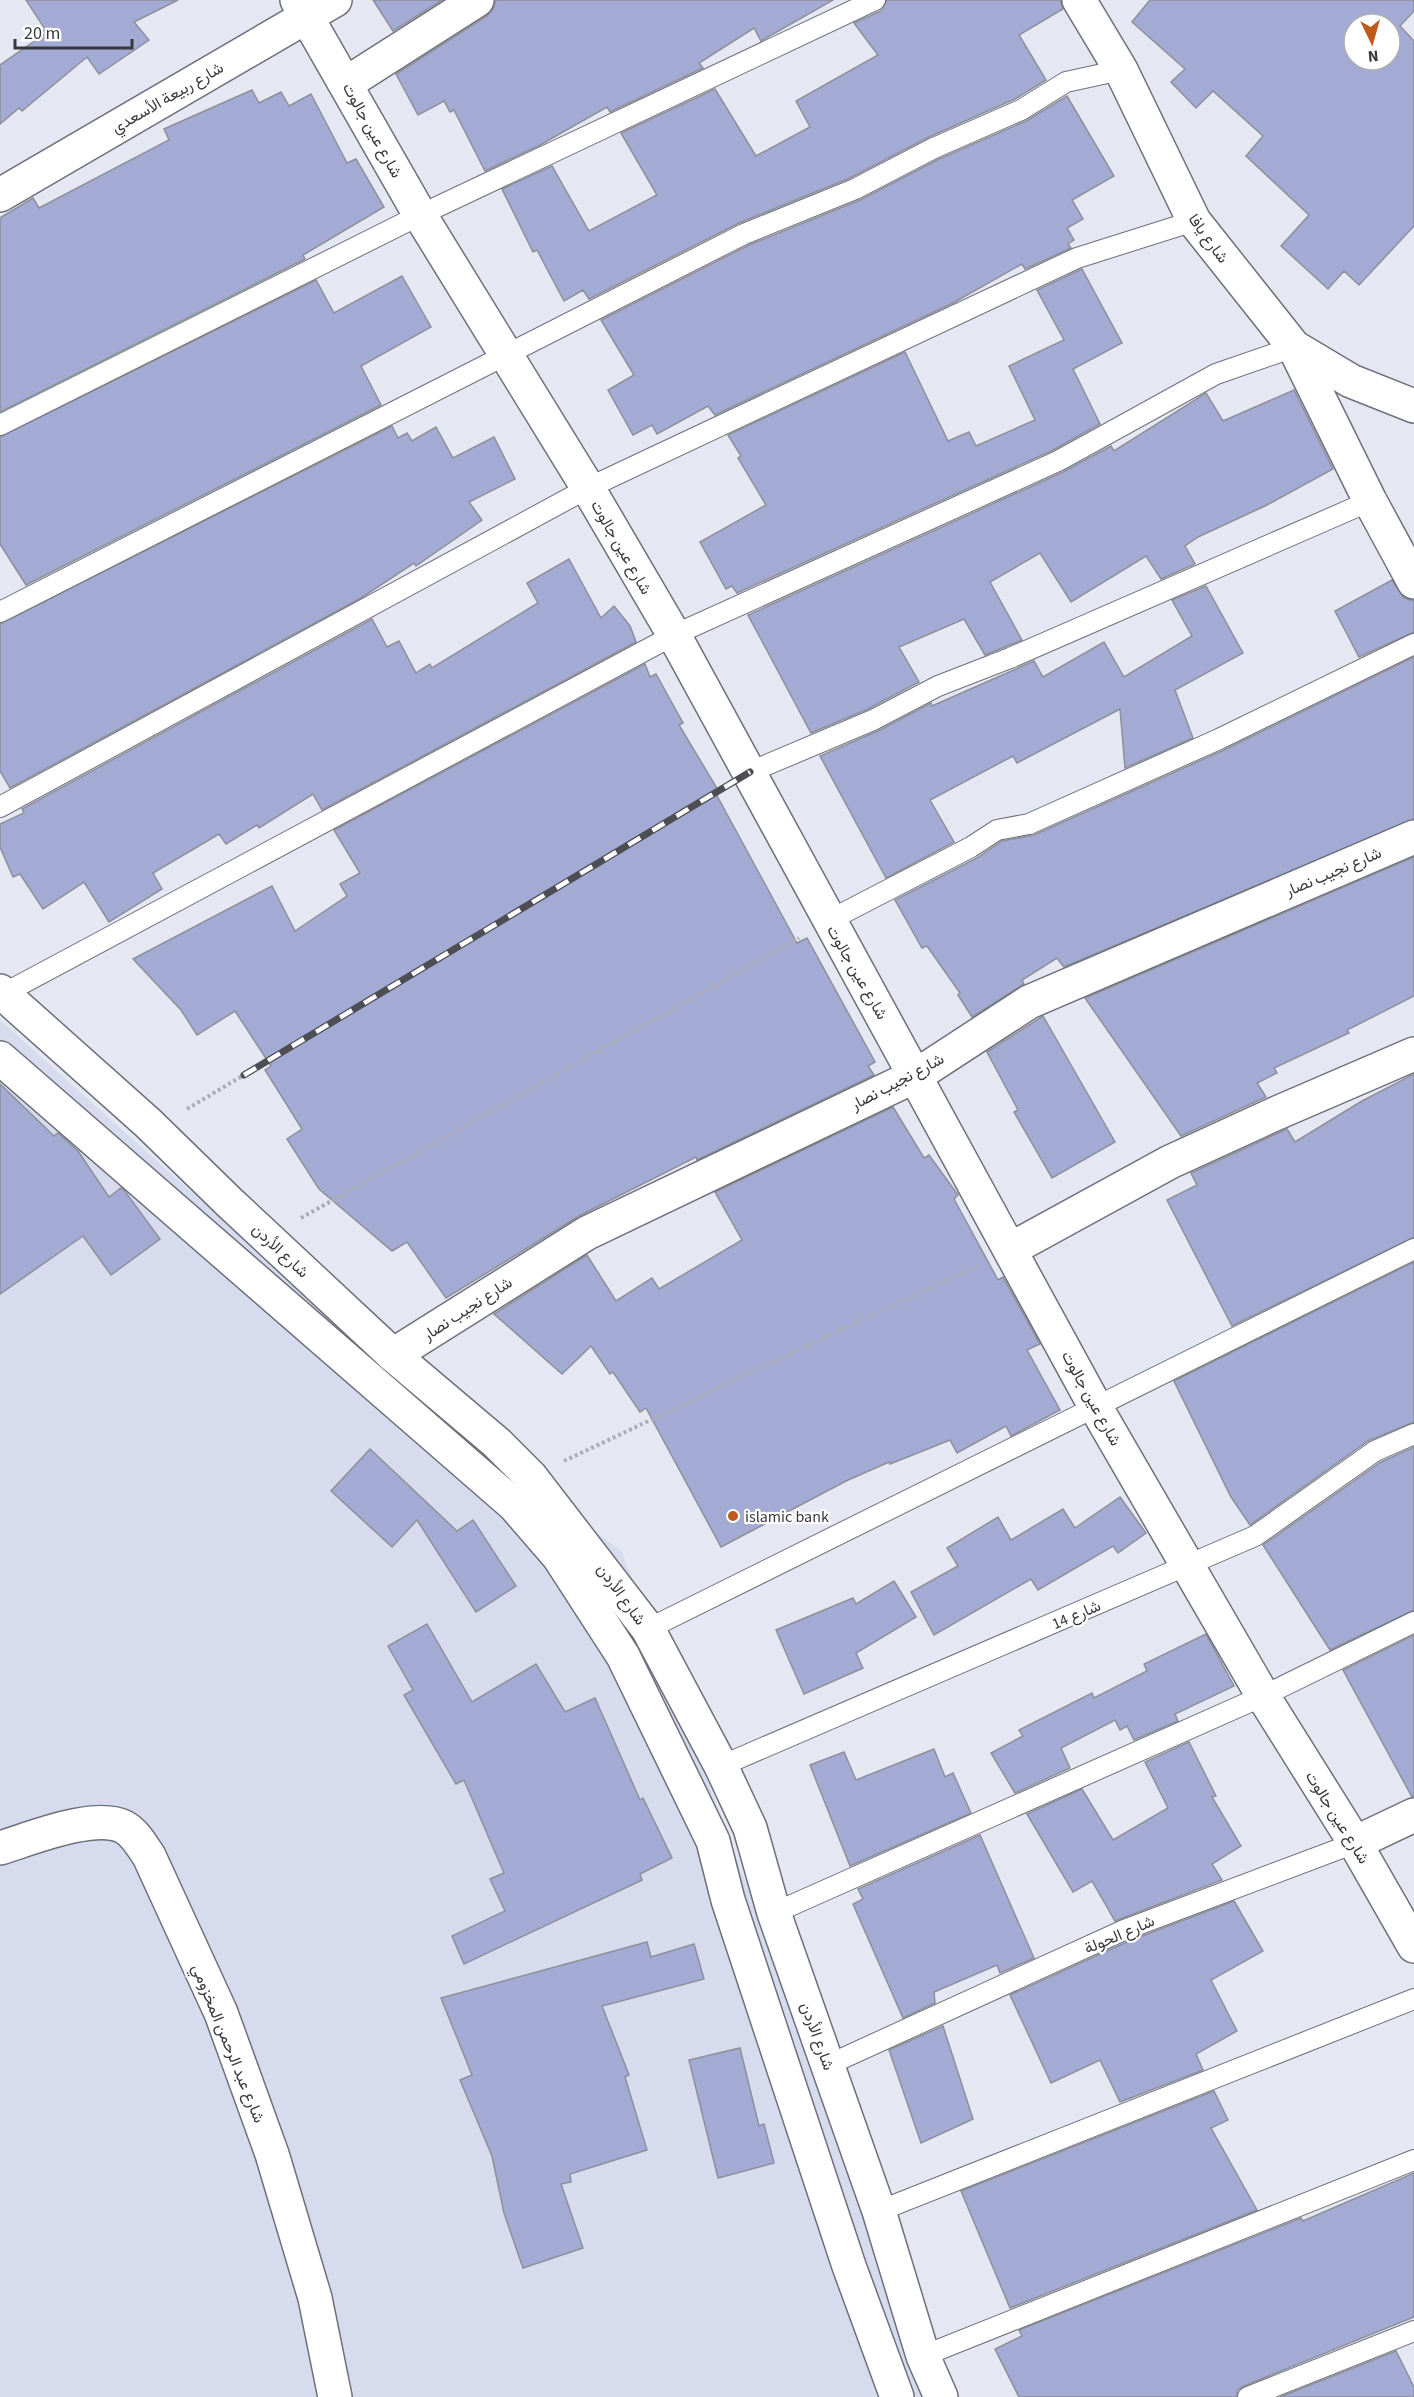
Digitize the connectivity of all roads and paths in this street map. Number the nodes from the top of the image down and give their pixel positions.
1 (335, 0) edge
2 (477, 0) edge
3 (875, 0) edge
4 (1079, 0) edge
5 (302, 8) edge
6 (1121, 70) junction
7 (347, 83) junction
8 (0, 195) edge
9 (420, 215) junction
10 (1194, 222) junction
11 (1294, 347) junction
12 (506, 357) junction
13 (1414, 406) edge
14 (0, 425) edge
15 (588, 488) junction
16 (1370, 501) junction
17 (1414, 582) edge
18 (0, 612) edge
19 (674, 635) junction
20 (1414, 644) edge
21 (750, 772) junction
22 (0, 807) edge
23 (1414, 837) edge
24 (828, 921) junction
25 (2, 993) edge
26 (1414, 1054) edge
27 (0, 1058) edge
28 (916, 1075) junction
29 (151, 1126) junction
30 (113, 1155) junction
31 (229, 1202) junction
32 (194, 1226) junction
33 (268, 1237) junction
34 (1011, 1249) junction
35 (1414, 1249) edge
36 (393, 1355) junction
37 (1095, 1406) junction
38 (1414, 1434) edge
39 (531, 1477) junction
40 (1188, 1566) junction
41 (1414, 1622) edge
42 (648, 1629) junction
43 (1263, 1695) junction
44 (722, 1766) junction
45 (1414, 1815) edge
46 (1356, 1843) junction
47 (0, 1848) edge
48 (774, 1913) junction
49 (1414, 1946) edge
50 (1414, 1999) edge
51 (828, 2065) junction
52 (1414, 2160) edge
53 (879, 2211) junction
54 (1414, 2331) edge
55 (923, 2356) junction
56 (335, 2397) edge
57 (897, 2397) edge
58 (941, 2397) edge
59 (1248, 2397) edge

1 - 5 main road, شارع ربيعة الأسعدي
2 - 7 main road
3 - 9 lane
4 - 6 main road, شارع يافا
5 - 7 main road, شارع عين جالوت
5 - 8 main road, شارع ربيعة الأسعدي
6 - 10 main road, شارع يافا
6 - 12 lane
7 - 9 main road, شارع عين جالوت
9 - 12 main road, شارع عين جالوت
9 - 14 lane
10 - 11 main road, شارع يافا
10 - 15 lane
11 - 13 main road, شارع يافا
11 - 16 main road
11 - 19 lane
12 - 15 main road, شارع عين جالوت
12 - 18 lane
15 - 19 main road, شارع عين جالوت
15 - 22 lane
16 - 17 main road
16 - 21 lane
19 - 21 main road, شارع عين جالوت
19 - 25 lane
20 - 24 lane
21 - 24 main road, شارع عين جالوت
21 - 29 path
23 - 28 main road, شارع نجيب نصار
24 - 28 main road, شارع عين جالوت
24 - 33 path
25 - 29 main road, شارع الأردن
26 - 34 main road
27 - 30 main road, شارع الأردن
28 - 34 main road, شارع عين جالوت
28 - 36 main road, شارع نجيب نصار
29 - 30 main road
29 - 31 main road, شارع الأردن
30 - 32 main road, شارع الأردن
31 - 32 main road
31 - 33 main road, شارع الأردن
32 - 57 main road, شارع الأردن
33 - 36 main road, شارع الأردن
34 - 37 main road, شارع عين جالوت
34 - 39 path
35 - 37 lane
36 - 39 main road, شارع الأردن
37 - 40 main road, شارع عين جالوت
37 - 42 lane
38 - 40 lane, شارع 14
39 - 42 main road, شارع الأردن
40 - 43 main road, شارع عين جالوت
40 - 44 lane, شارع 14
41 - 43 lane
42 - 44 main road, شارع الأردن
43 - 46 main road, شارع عين جالوت
43 - 48 lane
44 - 48 main road, شارع الأردن
45 - 46 main road, شارع الحولة
46 - 49 main road, شارع عين جالوت
46 - 51 lane, شارع الحولة
47 - 56 main road, شارع عبد الرحمن المخزومي
48 - 51 main road, شارع الأردن
50 - 53 lane
51 - 53 main road, شارع الأردن
52 - 55 lane
53 - 55 main road, شارع الأردن
54 - 59 lane
55 - 58 main road, شارع الأردن

